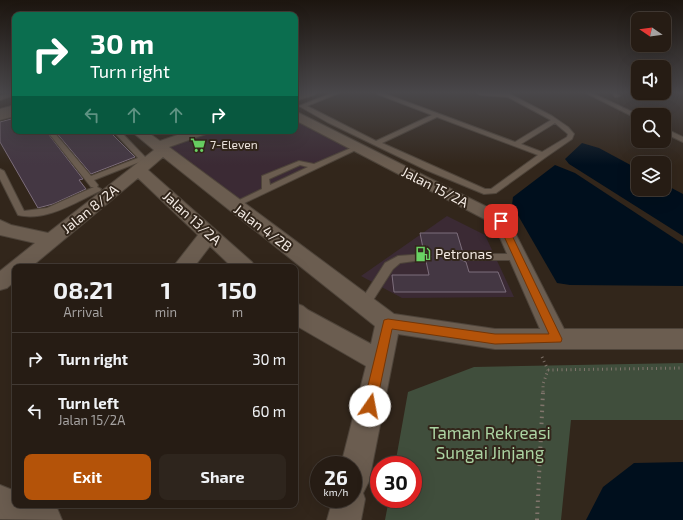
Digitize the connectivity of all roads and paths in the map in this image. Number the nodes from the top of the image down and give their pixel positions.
1 (302, 117) edge
2 (316, 117) edge
3 (432, 117) edge
4 (443, 117) edge
5 (548, 117) edge
6 (554, 121) junction
7 (324, 124) junction
8 (52, 134) edge
9 (119, 134) edge
10 (142, 134) edge
11 (195, 134) edge
12 (671, 134) edge
13 (683, 140) edge
14 (376, 143) junction
15 (516, 144) junction
16 (358, 147) junction
17 (160, 149) junction
18 (543, 155) junction
19 (139, 170) junction
20 (0, 171) edge
21 (422, 172) junction
22 (90, 179) junction
23 (103, 192) junction
24 (233, 205) junction
25 (0, 226) edge
26 (209, 234) junction
27 (52, 240) junction
28 (425, 257) dead end
29 (464, 257) dead end
30 (518, 257) junction
31 (22, 264) edge
32 (185, 264) edge
33 (243, 264) edge
34 (12, 272) edge
35 (0, 282) edge
36 (364, 305) junction
37 (298, 318) edge
38 (388, 324) junction
39 (557, 339) junction
40 (683, 339) edge
41 (380, 361) junction
42 (683, 368) edge
43 (359, 456) edge
44 (0, 502) edge
45 (12, 507) edge
46 (15, 508) edge
47 (347, 508) edge
48 (44, 520) edge
49 (344, 520) edge
50 (537, 520) edge

1 - 7 street, Jalan 15/2A
2 - 7 lane
3 - 14 lane
4 - 15 lane
5 - 6 lane
6 - 15 lane
6 - 18 lane
7 - 14 lane
7 - 16 street, Jalan 15/2A
8 - 22 lane
9 - 22 lane
10 - 17 street, Jalan 4/2B
11 - 17 street, Jalan 8/2A
12 - 13 lane
14 - 21 lane
15 - 18 lane
16 - 21 street, Jalan 15/2A
16 - 24 lane
17 - 19 street, Jalan 8/2A
17 - 24 street, Jalan 4/2B
18 - 21 lane
19 - 23 street, Jalan 8/2A
19 - 26 street, Jalan 13/2A
20 - 23 lane
21 - 30 street, Jalan 15/2A
22 - 23 lane
23 - 27 street, Jalan 8/2A
24 - 36 street, Jalan 4/2B
25 - 27 street
26 - 32 street
26 - 33 street, Jalan 13/2A
27 - 31 street, Jalan 8/2A
28 - 36 lane
29 - 30 lane
30 - 39 street, Jalan 15/2A
34 - 35 street
36 - 38 street, Jalan 4/2B
37 - 41 street
38 - 39 street
38 - 41 street
39 - 40 street
41 - 43 street
42 - 50 path
44 - 45 street
46 - 48 street
47 - 49 street

